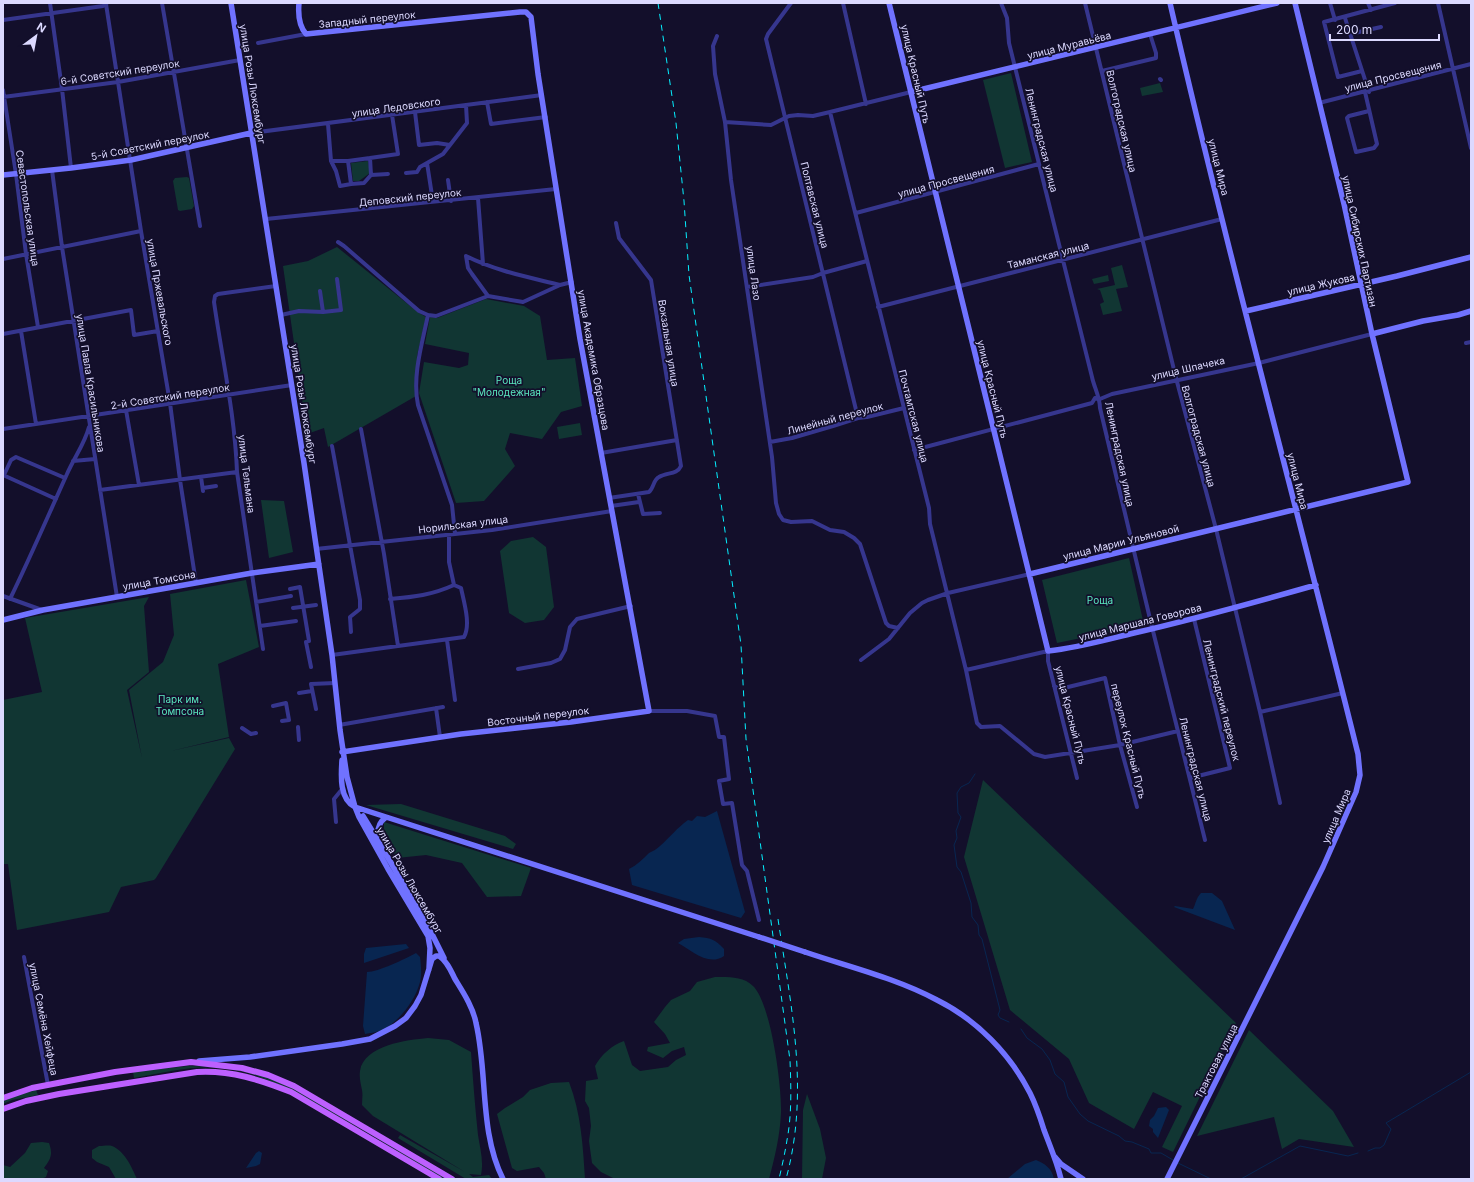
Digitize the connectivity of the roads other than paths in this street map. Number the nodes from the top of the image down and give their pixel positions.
1 (50, 3) edge
2 (162, 3) edge
3 (231, 3) edge
4 (299, 3) edge
5 (791, 3) edge
6 (843, 3) edge
7 (889, 3) edge
8 (1001, 3) edge
9 (1085, 3) edge
10 (1170, 3) edge
11 (1277, 3) edge
12 (1295, 3) edge
13 (1330, 3) edge
14 (1368, 3) edge
15 (1395, 3) edge
16 (1438, 3) edge
17 (107, 4) edge
18 (1371, 10) junction
19 (526, 12) joint
20 (51, 14) junction
21 (1345, 18) junction
22 (3, 20) edge
23 (1335, 20) junction
24 (1381, 27) dead end
25 (1176, 28) junction
26 (306, 34) junction
27 (1150, 34) junction
28 (1350, 34) junction
29 (717, 36) dead end
30 (258, 43) dead end
31 (1096, 47) junction
32 (240, 60) junction
33 (1471, 64) edge
34 (1016, 68) junction
35 (1453, 69) junction
36 (174, 71) junction
37 (1102, 71) junction
38 (1362, 71) junction
39 (118, 82) junction
40 (62, 89) junction
41 (3, 90) edge
42 (911, 92) junction
43 (1367, 92) junction
44 (542, 95) junction
45 (4, 97) edge
46 (487, 102) junction
47 (1319, 103) junction
48 (866, 104) junction
49 (466, 105) junction
50 (1368, 111) junction
51 (415, 112) junction
52 (830, 112) junction
53 (392, 115) junction
54 (546, 117) junction
55 (785, 118) junction
56 (725, 122) junction
57 (328, 124) junction
58 (251, 133) junction
59 (450, 145) junction
60 (188, 148) junction
61 (1471, 148) edge
62 (370, 158) junction
63 (131, 160) junction
64 (331, 161) junction
65 (348, 161) junction
66 (427, 163) junction
67 (1039, 164) junction
68 (71, 168) junction
69 (52, 170) junction
70 (406, 173) dead end
71 (16, 174) junction
72 (388, 174) dead end
73 (3, 175) edge
74 (371, 175) junction
75 (448, 180) dead end
76 (351, 184) junction
77 (556, 189) junction
78 (935, 192) junction
79 (478, 198) junction
80 (451, 201) junction
81 (433, 202) junction
82 (856, 213) junction
83 (266, 219) junction
84 (1222, 219) junction
85 (616, 223) dead end
86 (200, 226) dead end
87 (141, 231) junction
88 (1142, 240) junction
89 (338, 242) dead end
90 (62, 247) junction
91 (26, 254) junction
92 (1471, 257) edge
93 (3, 259) edge
94 (1063, 260) junction
95 (867, 262) junction
96 (483, 264) junction
97 (824, 273) junction
98 (337, 279) dead end
99 (572, 282) junction
100 (1362, 284) junction
101 (560, 285) junction
102 (958, 285) junction
103 (276, 286) junction
104 (748, 287) junction
105 (320, 291) dead end
106 (488, 296) junction
107 (878, 307) junction
108 (1246, 311) junction
109 (1471, 311) edge
110 (323, 312) junction
111 (281, 315) junction
112 (428, 315) junction
113 (74, 320) junction
114 (38, 327) junction
115 (21, 331) junction
116 (158, 331) junction
117 (3, 334) edge
118 (1372, 334) junction
119 (1471, 342) edge
120 (1466, 343) dead end
121 (1259, 363) junction
122 (1176, 380) junction
123 (292, 386) junction
124 (229, 395) junction
125 (1100, 399) junction
126 (170, 403) junction
127 (1092, 403) junction
128 (1100, 406) junction
129 (904, 408) junction
130 (126, 410) junction
131 (88, 417) junction
132 (858, 418) junction
133 (89, 422) junction
134 (36, 424) junction
135 (994, 428) junction
136 (361, 429) dead end
137 (3, 430) edge
138 (677, 440) junction
139 (770, 442) junction
140 (332, 446) dead end
141 (914, 450) junction
142 (601, 453) junction
143 (95, 459) junction
144 (73, 461) junction
145 (237, 472) junction
146 (4, 475) edge
147 (201, 477) junction
148 (65, 478) junction
149 (180, 480) junction
150 (1408, 482) joint
151 (139, 485) junction
152 (216, 486) dead end
153 (100, 490) junction
154 (638, 494) junction
155 (609, 498) junction
156 (56, 499) junction
157 (639, 502) junction
158 (611, 509) junction
159 (1295, 509) junction
160 (660, 513) dead end
161 (1216, 529) junction
162 (455, 534) junction
163 (449, 535) junction
164 (381, 542) junction
165 (350, 545) junction
166 (1134, 548) junction
167 (316, 549) junction
168 (319, 564) junction
169 (252, 573) junction
170 (1030, 574) junction
171 (196, 583) junction
172 (454, 585) junction
173 (1316, 585) junction
174 (290, 589) dead end
175 (948, 594) junction
176 (3, 596) edge
177 (291, 596) dead end
178 (116, 597) junction
179 (10, 599) junction
180 (390, 599) junction
181 (256, 602) junction
182 (316, 605) dead end
183 (303, 606) junction
184 (631, 606) junction
185 (293, 608) dead end
186 (1234, 609) junction
187 (43, 610) junction
188 (1194, 619) junction
189 (3, 620) edge
190 (296, 621) dead end
191 (260, 626) junction
192 (898, 628) junction
193 (1152, 629) junction
194 (351, 632) dead end
195 (447, 640) junction
196 (398, 646) junction
197 (263, 649) dead end
198 (1048, 651) junction
199 (332, 656) junction
200 (861, 660) dead end
201 (311, 667) dead end
202 (518, 669) dead end
203 (966, 670) junction
204 (335, 684) junction
205 (1054, 686) junction
206 (312, 691) junction
207 (299, 692) dead end
208 (1343, 693) junction
209 (455, 700) dead end
210 (273, 706) dead end
211 (443, 707) dead end
212 (436, 708) junction
213 (316, 709) dead end
214 (649, 711) junction
215 (1260, 712) junction
216 (282, 721) dead end
217 (339, 725) junction
218 (298, 727) dead end
219 (242, 728) dead end
220 (1178, 731) junction
221 (256, 733) dead end
222 (440, 737) junction
223 (299, 740) dead end
224 (1120, 745) junction
225 (342, 752) junction
226 (1071, 753) junction
227 (1078, 778) dead end
228 (1190, 778) junction
229 (343, 788) junction
230 (1280, 803) dead end
231 (354, 807) junction
232 (1137, 807) dead end
233 (385, 818) junction
234 (336, 822) dead end
235 (1205, 840) dead end
236 (379, 842) junction
237 (390, 868) junction
238 (421, 920) junction
239 (759, 920) dead end
240 (1282, 952) joint
241 (24, 957) dead end
242 (446, 964) junction
243 (429, 969) junction
244 (191, 1062) junction
245 (115, 1072) junction
246 (56, 1083) junction
247 (48, 1085) junction
248 (117, 1086) junction
249 (59, 1094) junction
250 (3, 1098) edge
251 (3, 1109) edge
252 (1053, 1154) junction
253 (438, 1179) edge
254 (452, 1179) edge
255 (503, 1179) edge
256 (1061, 1179) edge
257 (1083, 1179) edge
258 (1167, 1179) edge

1 - 20 street
2 - 36 street
3 - 32 street, улица Розы Люксембург
4 - 26 street
5 - 55 street, Полтавская улица
6 - 48 street
7 - 42 street, улица Красный Путь
8 - 34 street, Ленинградская улица
9 - 31 street, Волгоградская улица
10 - 25 street, улица Мира
11 - 25 street, улица Муравьёва
12 - 47 street, улица Сибирских Партизан
13 - 23 street
14 - 18 street
15 - 18 street
16 - 35 street
17 - 20 street
17 - 39 street, улица Пржевальского
18 - 21 street
19 - 26 street, Западный переулок
19 - 44 street, улица Академика Образцова
20 - 22 street
20 - 40 street
21 - 23 street
21 - 28 street
23 - 38 street
24 - 28 street
25 - 27 street, улица Муравьёва
25 - 84 street, улица Мира
26 - 30 street
27 - 31 street, улица Муравьёва
27 - 37 street
28 - 38 street
29 - 56 street, улица Лазо
31 - 34 street, улица Муравьёва
31 - 37 street, Волгоградская улица
32 - 36 street, 6-й Советский переулок
32 - 58 street, улица Розы Люксембург
33 - 35 street, улица Просвещения
34 - 42 street, улица Муравьёва
34 - 67 street, Ленинградская улица
35 - 43 street, улица Просвещения
35 - 61 street
36 - 39 street, 6-й Советский переулок
36 - 60 street
37 - 88 street, Волгоградская улица
38 - 43 street
39 - 40 street, 6-й Советский переулок
39 - 63 street, улица Пржевальского
40 - 45 street, 6-й Советский переулок
40 - 68 street
41 - 45 street, Севастопольская улица
42 - 48 street, улица Муравьёва
42 - 78 street, улица Красный Путь
43 - 47 street, улица Просвещения
43 - 50 street
44 - 46 street, улица Ледовского
44 - 54 street, улица Академика Образцова
45 - 71 street, Севастопольская улица
46 - 49 street, улица Ледовского
46 - 54 street
47 - 100 street, улица Сибирских Партизан
48 - 52 street, улица Муравьёва
49 - 51 street, улица Ледовского
49 - 59 street
50 - 50 street
51 - 53 street, улица Ледовского
51 - 59 street
52 - 55 street, улица Муравьёва
52 - 82 street, Почтамтская улица
53 - 57 street, улица Ледовского
53 - 62 street
54 - 77 street, улица Академика Образцова
55 - 56 street, улица Муравьёва
55 - 97 street, Полтавская улица
56 - 104 street, улица Лазо
57 - 58 street, улица Ледовского
57 - 64 street
58 - 60 street, 5-й Советский переулок
58 - 83 street, улица Розы Люксембург
59 - 66 street
60 - 63 street, 5-й Советский переулок
60 - 86 street
62 - 65 street
62 - 74 street
63 - 68 street, 5-й Советский переулок
63 - 87 street, улица Пржевальского
64 - 65 street
64 - 76 street
65 - 76 street
66 - 70 street
66 - 81 street
67 - 78 street, улица Просвещения
67 - 94 street, Ленинградская улица
68 - 69 street, 5-й Советский переулок
69 - 71 street, 5-й Советский переулок
69 - 90 street, улица Павла Красильникова
71 - 73 street, 5-й Советский переулок
71 - 91 street, Севастопольская улица
72 - 74 street
74 - 76 street
75 - 80 street
77 - 79 street, Деповский переулок
77 - 99 street, улица Академика Образцова
78 - 82 street, улица Просвещения
78 - 102 street, улица Красный Путь
79 - 80 street, Деповский переулок
79 - 96 street
80 - 81 street, Деповский переулок
81 - 83 street, Деповский переулок
82 - 95 street, Почтамтская улица
83 - 103 street, улица Розы Люксембург
84 - 88 street, Таманская улица
84 - 108 street, улица Мира
85 - 138 street, Вокзальная улица
87 - 90 street
87 - 116 street, улица Пржевальского
88 - 94 street, Таманская улица
88 - 122 street, Волгоградская улица
89 - 112 street
90 - 91 street
90 - 113 street, улица Павла Красильникова
91 - 93 street
91 - 114 street, Севастопольская улица
92 - 100 street, улица Жукова
94 - 102 street, Таманская улица
94 - 125 street, Ленинградская улица
95 - 97 street
95 - 107 street, Почтамтская улица
96 - 101 street
96 - 106 street
97 - 104 street
97 - 132 street, Полтавская улица
98 - 110 street
99 - 101 street
99 - 142 street, улица Академика Образцова
100 - 108 street, улица Жукова
100 - 118 street, улица Сибирских Партизан
101 - 106 street
102 - 107 street, Таманская улица
102 - 135 street, улица Красный Путь
103 - 111 street, улица Розы Люксембург
103 - 124 street, улица Тельмана
104 - 139 street, улица Лазо
105 - 110 street
106 - 112 street
107 - 129 street, Почтамтская улица
108 - 121 street, улица Мира
109 - 118 street, улица Шпачека
110 - 111 street
111 - 123 street, улица Розы Люксембург
112 - 162 street
113 - 114 street
113 - 116 street
113 - 131 street, улица Павла Красильникова
114 - 115 street
115 - 117 street
115 - 134 street
116 - 126 street, улица Пржевальского
118 - 121 street, улица Шпачека
118 - 150 street, улица Сибирских Партизан
119 - 120 street
121 - 122 street, улица Шпачека
121 - 159 street, улица Мира
122 - 125 street, улица Шпачека
122 - 161 street, Волгоградская улица
123 - 124 street, 2-й Советский переулок
123 - 167 street, улица Розы Люксембург
124 - 126 street, 2-й Советский переулок
124 - 145 street, улица Тельмана
125 - 127 street, улица Шпачека
125 - 128 street, Ленинградская улица
126 - 130 street, 2-й Советский переулок
126 - 149 street, улица Пржевальского
127 - 128 street
127 - 135 street, улица Шпачека
128 - 166 street, Ленинградская улица
129 - 132 street, Линейный переулок
129 - 141 street, Почтамтская улица
130 - 131 street, 2-й Советский переулок
130 - 151 street
131 - 133 street, улица Павла Красильникова
131 - 134 street, 2-й Советский переулок
132 - 139 street, Линейный переулок
133 - 143 street, улица Павла Красильникова
133 - 144 street
134 - 137 street, 2-й Советский переулок
135 - 141 street, улица Шпачека
135 - 170 street, улица Красный Путь
136 - 164 street
138 - 142 street
138 - 154 street, Вокзальная улица
139 - 192 street, улица Лазо
140 - 165 street
141 - 175 street, Почтамтская улица
142 - 155 street, улица Академика Образцова
143 - 144 street
143 - 153 street, улица Павла Красильникова
144 - 148 street
145 - 147 street
145 - 169 street, улица Тельмана
146 - 148 street
146 - 156 street
147 - 149 street
147 - 152 street
148 - 156 street
149 - 151 street
149 - 171 street, улица Пржевальского
150 - 159 street, улица Марии Ульяновой
151 - 153 street
153 - 178 street, улица Павла Красильникова
154 - 155 street
154 - 157 street
155 - 158 street, улица Академика Образцова
156 - 179 street
157 - 158 street, Норильская улица
157 - 160 street
158 - 162 street, Норильская улица
158 - 184 street, улица Академика Образцова
159 - 161 street, улица Марии Ульяновой
159 - 173 street, улица Мира
161 - 166 street, улица Марии Ульяновой
161 - 186 street, Волгоградская улица
162 - 163 street, Норильская улица
163 - 164 street, Норильская улица
163 - 172 street
164 - 165 street, Норильская улица
164 - 180 street
165 - 167 street, Норильская улица
165 - 194 street
166 - 170 street, улица Марии Ульяновой
166 - 193 street, Ленинградская улица
167 - 168 street, улица Розы Люксембург
168 - 169 street, улица Томсона
168 - 199 street, улица Розы Люксембург
169 - 171 street, улица Томсона
169 - 181 street, улица Тельмана
170 - 175 street, улица Марии Ульяновой
170 - 198 street, улица Красный Путь
171 - 178 street, улица Томсона
172 - 180 street
172 - 195 street
173 - 186 street, улица Маршала Говорова
173 - 208 street, улица Мира
174 - 183 street
175 - 192 street, улица Марии Ульяновой
175 - 203 street, Почтамтская улица
176 - 179 street
177 - 181 street
178 - 187 street, улица Томсона
179 - 187 street
180 - 196 street
181 - 191 street, улица Тельмана
182 - 183 street
183 - 185 street
183 - 201 street
184 - 202 street
184 - 214 street, улица Академика Образцова
186 - 188 street, улица Маршала Говорова
186 - 215 street, Волгоградская улица
187 - 189 street, улица Томсона
188 - 193 street, улица Маршала Говорова
188 - 228 street, Ленинградский переулок
190 - 191 street
191 - 197 street, улица Тельмана
192 - 200 street, улица Марии Ульяновой
193 - 198 street, улица Маршала Говорова
193 - 220 street, Ленинградская улица
195 - 196 street
195 - 209 street
196 - 199 street
198 - 203 street, улица Маршала Говорова
198 - 205 street, улица Красный Путь
199 - 204 street, улица Розы Люксембург
203 - 226 street, Почтамтская улица
204 - 206 street
204 - 217 street, улица Розы Люксембург
205 - 224 street, переулок Красный Путь
205 - 226 street, улица Красный Путь
206 - 207 street
206 - 213 street
208 - 215 street
208 - 240 street, улица Мира
210 - 216 street
211 - 212 street
212 - 217 street
212 - 222 street
214 - 222 street, Восточный переулок
214 - 239 street, Восточный переулок
215 - 230 street, Волгоградская улица
217 - 225 street, улица Розы Люксембург
218 - 223 street
219 - 221 street
220 - 224 street
220 - 228 street, Ленинградская улица
222 - 225 street, Восточный переулок
224 - 226 street
224 - 232 street, переулок Красный Путь
225 - 229 street
225 - 231 street, улица Розы Люксембург
226 - 227 street, улица Красный Путь
228 - 235 street, Ленинградская улица
229 - 231 street
229 - 234 street
231 - 233 street
231 - 236 street, улица Розы Люксембург
231 - 237 street, улица Розы Люксембург
233 - 236 street
233 - 252 street, bridge
236 - 237 street, улица Розы Люксембург
237 - 238 street, улица Розы Люксембург
238 - 242 street, улица Розы Люксембург
238 - 243 street, улица Розы Люксембург
240 - 258 street, Трактовая улица
241 - 247 street, улица Семёна Хейфеца
242 - 243 street
242 - 255 street, улица Розы Люксембург
243 - 244 street, улица Розы Люксембург
244 - 245 main road
244 - 254 main road
245 - 246 main road
245 - 248 main road
246 - 247 main road
246 - 249 main road
247 - 250 main road
248 - 249 main road
248 - 253 main road
249 - 251 main road
252 - 256 street
252 - 257 street

